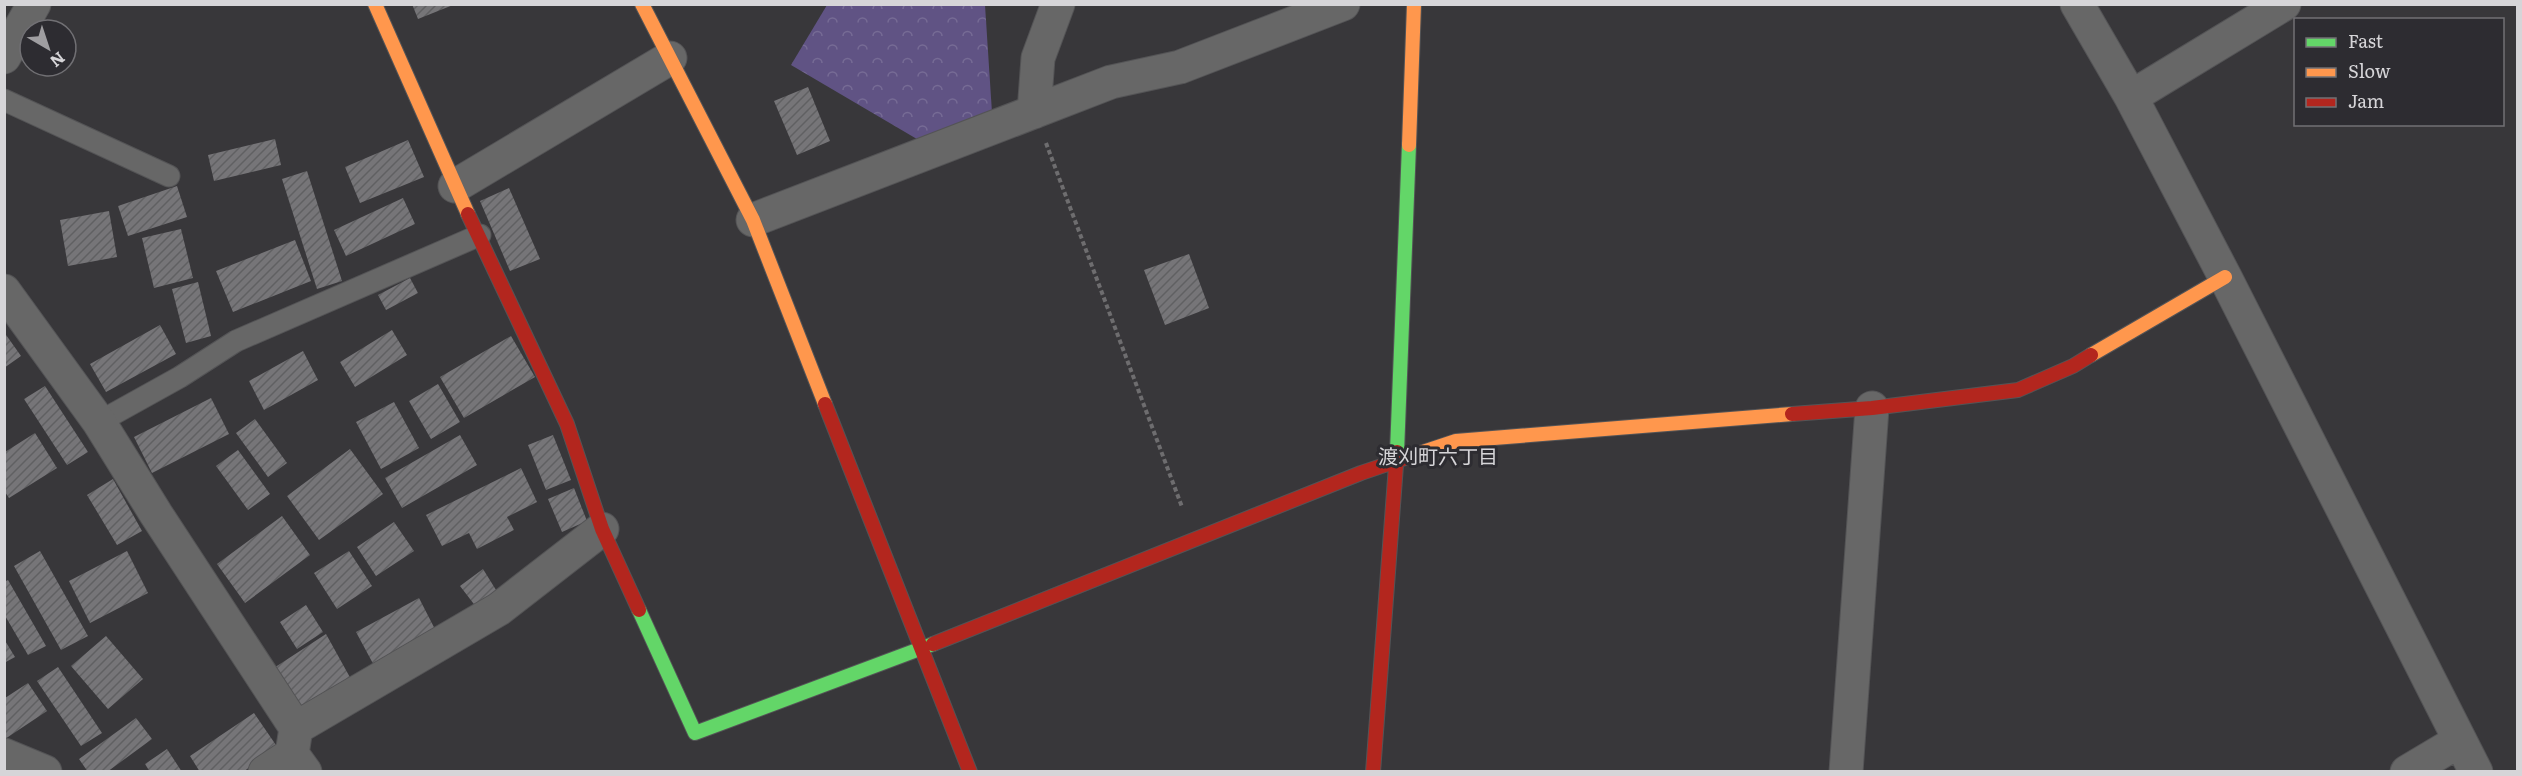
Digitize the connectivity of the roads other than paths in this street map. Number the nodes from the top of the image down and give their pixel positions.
1 (33, 4) edge
2 (375, 4) edge
3 (642, 4) edge
4 (1058, 4) edge
5 (1343, 4) edge
6 (1414, 4) edge
7 (2077, 4) edge
8 (2284, 4) edge
9 (4, 57) edge
10 (670, 58) junction
11 (2131, 97) junction
12 (4, 100) edge
13 (1034, 112) junction
14 (169, 176) dead end
15 (455, 186) junction
16 (753, 220) junction
17 (480, 235) junction
18 (2225, 277) junction
19 (4, 291) edge
20 (1872, 408) junction
21 (99, 422) junction
22 (1397, 461) junction
23 (602, 529) junction
24 (922, 649) junction
25 (2459, 741) junction
26 (4, 755) edge
27 (289, 756) edge
28 (45, 771) edge
29 (970, 771) edge
30 (1373, 771) edge
31 (1846, 771) edge
32 (2407, 771) edge
33 (2476, 771) edge

1 - 9 street
2 - 15 street
3 - 10 street
4 - 13 street
5 - 13 street
6 - 22 street
7 - 11 street
8 - 11 street
10 - 15 street
10 - 16 street
11 - 18 street
12 - 14 lane
13 - 16 street
15 - 17 street
16 - 24 street
17 - 21 lane
17 - 23 street
18 - 20 street
18 - 25 street
19 - 21 street
20 - 22 street
20 - 31 street
21 - 27 street
22 - 24 street
22 - 30 street
23 - 24 street
23 - 27 street
24 - 29 street
25 - 32 street
25 - 33 street
26 - 28 street

